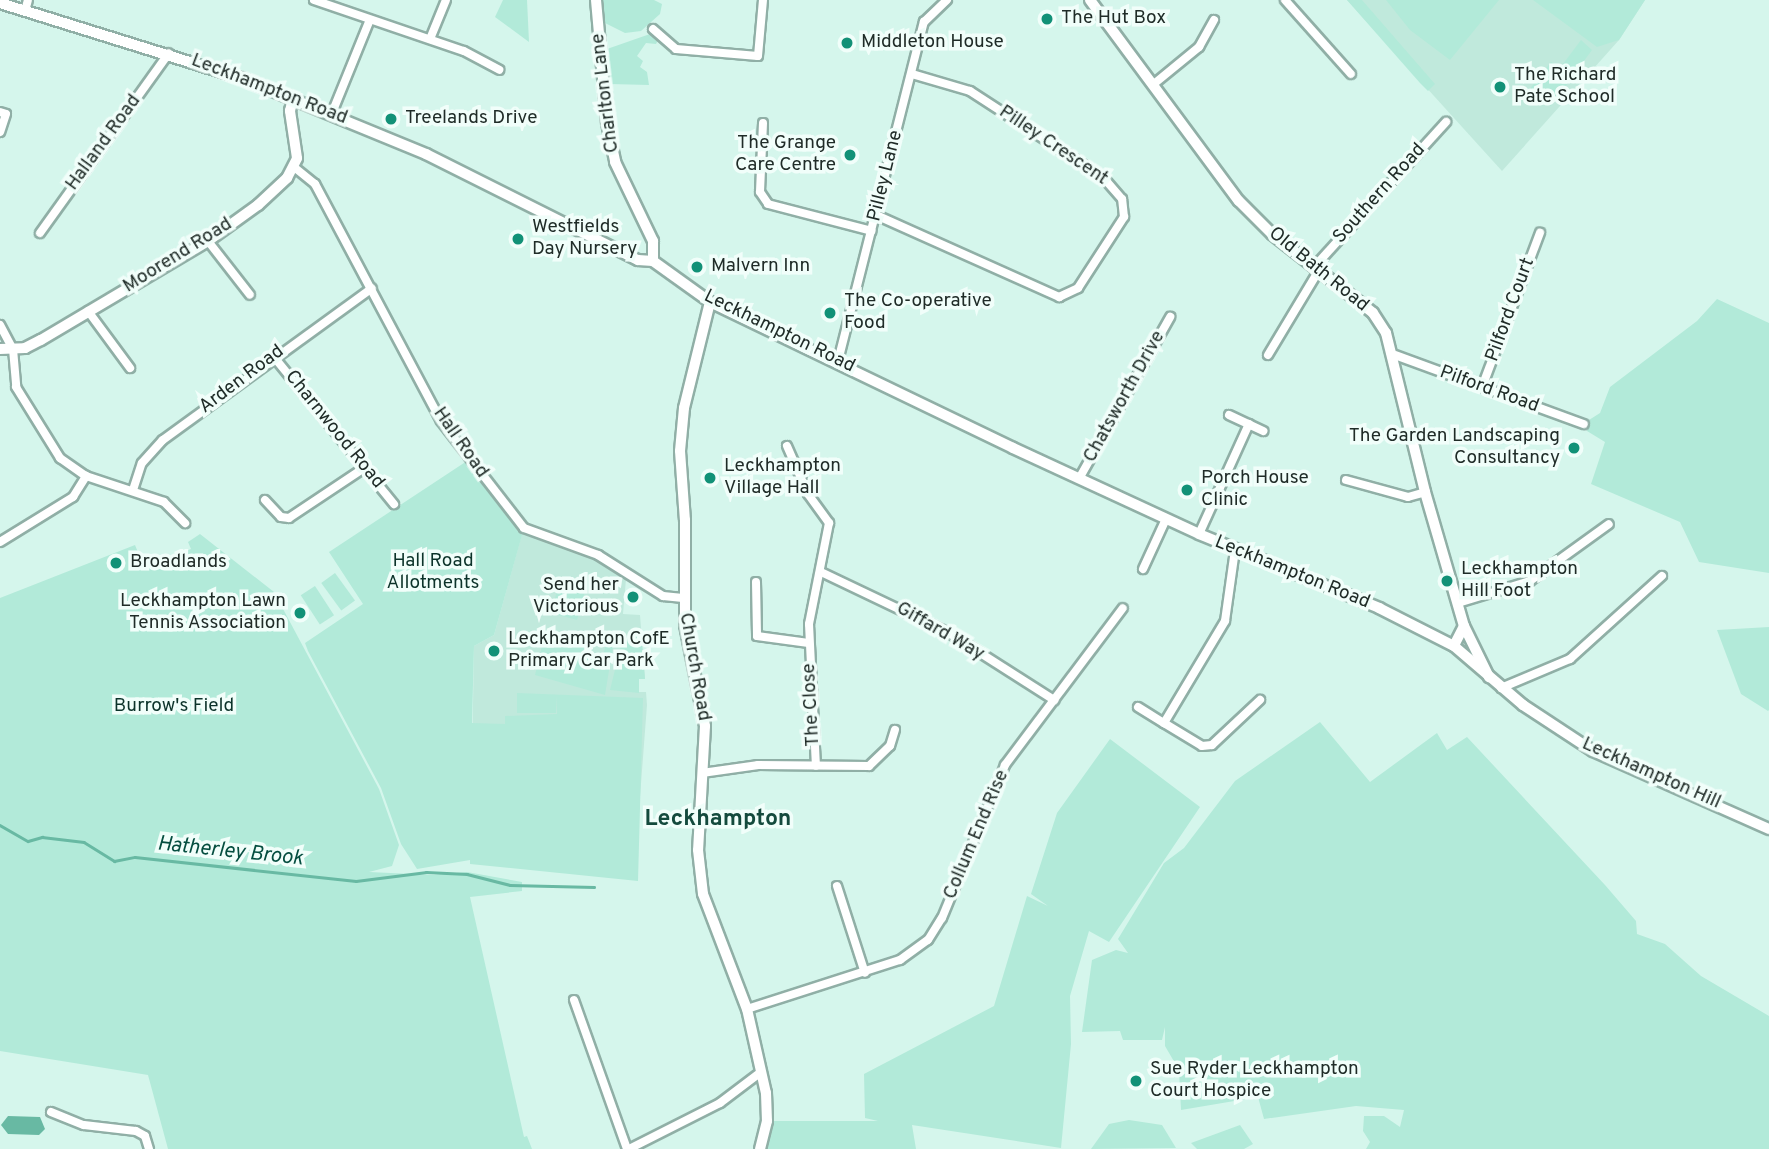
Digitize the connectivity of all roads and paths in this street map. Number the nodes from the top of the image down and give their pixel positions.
1 (314, 0) edge
2 (446, 0) edge
3 (596, 0) edge
4 (762, 0) edge
5 (947, 0) edge
6 (1090, 0) edge
7 (1285, 0) edge
8 (0, 3) edge
9 (26, 5) edge
10 (1214, 20) dead end
11 (369, 22) junction
12 (653, 29) dead end
13 (430, 39) junction
14 (169, 53) junction
15 (499, 70) dead end
16 (912, 74) junction
17 (1351, 74) dead end
18 (1155, 83) junction
19 (293, 99) junction
20 (0, 112) edge
21 (332, 113) junction
22 (1446, 122) dead end
23 (763, 123) dead end
24 (0, 132) edge
25 (294, 167) junction
26 (876, 215) junction
27 (873, 231) junction
28 (40, 233) dead end
29 (1540, 233) dead end
30 (208, 241) junction
31 (653, 261) junction
32 (1317, 268) junction
33 (372, 288) junction
34 (250, 295) dead end
35 (710, 302) junction
36 (88, 311) junction
37 (1170, 317) dead end
38 (0, 325) edge
39 (0, 349) edge
40 (13, 349) junction
41 (1268, 355) dead end
42 (1395, 355) junction
43 (274, 357) junction
44 (838, 360) junction
45 (130, 368) dead end
46 (1482, 387) junction
47 (1229, 415) dead end
48 (1249, 424) junction
49 (1584, 424) dead end
50 (1264, 431) dead end
51 (787, 446) dead end
52 (364, 468) junction
53 (86, 476) junction
54 (1080, 477) junction
55 (1346, 480) dead end
56 (133, 490) junction
57 (1425, 492) junction
58 (265, 500) dead end
59 (394, 503) dead end
60 (1166, 519) junction
61 (185, 523) dead end
62 (1609, 524) dead end
63 (1199, 534) junction
64 (0, 542) edge
65 (1235, 550) junction
66 (1143, 569) dead end
67 (821, 572) junction
68 (1662, 576) dead end
69 (756, 582) dead end
70 (683, 598) junction
71 (1458, 603) junction
72 (1123, 608) dead end
73 (1464, 626) junction
74 (809, 643) junction
75 (1454, 646) junction
76 (1490, 678) junction
77 (1501, 688) junction
78 (1054, 700) junction
79 (1260, 700) dead end
80 (1138, 706) dead end
81 (1164, 723) junction
82 (895, 730) dead end
83 (816, 766) junction
84 (702, 774) junction
85 (1769, 829) edge
86 (836, 886) dead end
87 (865, 973) junction
88 (575, 1000) dead end
89 (747, 1009) junction
90 (761, 1072) junction
91 (51, 1112) dead end
92 (149, 1149) edge
93 (628, 1149) edge
94 (760, 1149) edge

1 - 11 street
2 - 13 street
3 - 31 street, Charlton Lane
4 - 12 street
5 - 16 street, Pilley Lane
6 - 18 street, Old Bath Road
7 - 17 street
8 - 9 street, Leckhampton Road
9 - 14 street, Leckhampton Road
10 - 18 street
11 - 13 street
11 - 21 street
13 - 15 street
14 - 19 street, Leckhampton Road
14 - 28 street, Halland Road
16 - 26 street, Pilley Lane
16 - 26 street, Pilley Crescent
18 - 32 street, Old Bath Road
19 - 21 street, Leckhampton Road
19 - 25 street
20 - 24 street
21 - 31 street, Leckhampton Road
22 - 32 street, Southern Road
23 - 27 street
25 - 30 street, Moorend Road
25 - 33 street, Hall Road
26 - 27 street, Pilley Lane
27 - 44 street, Pilley Lane
29 - 46 street, Pilford Court
30 - 34 street
30 - 36 street, Moorend Road
31 - 35 street, Leckhampton Road
32 - 41 street, Southern Road
32 - 42 street, Old Bath Road
33 - 43 street, Arden Road
33 - 70 street, Hall Road
35 - 44 street, Leckhampton Road
35 - 70 street, Church Road
36 - 40 street, Moorend Road
36 - 45 street
37 - 54 street, Chatsworth Drive
38 - 40 street
39 - 40 street
40 - 53 street
42 - 46 street, Pilford Road
42 - 57 street, Old Bath Road
43 - 52 street, Charnwood Road
43 - 56 street, Arden Road
44 - 54 street, Leckhampton Road
46 - 49 street, Pilford Road
47 - 48 street
48 - 50 street
48 - 63 street
51 - 67 street, The Close
52 - 58 street
52 - 59 street, Charnwood Road
53 - 56 street
53 - 64 street
54 - 60 street, Leckhampton Road
55 - 57 street
56 - 61 street
57 - 71 street, Old Bath Road
60 - 63 street, Leckhampton Road
60 - 66 street
62 - 71 street
63 - 65 street, Leckhampton Road
65 - 75 street, Leckhampton Road
65 - 81 street
67 - 74 street, The Close
67 - 78 street, Giffard Way
68 - 77 street
69 - 74 street
70 - 84 street, Church Road
71 - 73 street, Old Bath Road
72 - 78 street, Collum End Rise
73 - 75 street
73 - 76 street, Old Bath Road
74 - 83 street, The Close
75 - 76 street, Leckhampton Road
76 - 77 street, Leckhampton Road
77 - 85 street, Leckhampton Hill
78 - 87 street, Collum End Rise
79 - 81 street
80 - 81 street
82 - 83 street, The Close
83 - 84 street, The Close
84 - 89 street, Church Road
86 - 87 street
87 - 89 street, Collum End Rise
88 - 93 street
89 - 90 street, Church Road
90 - 93 street
90 - 94 street, Church Road
91 - 92 street

